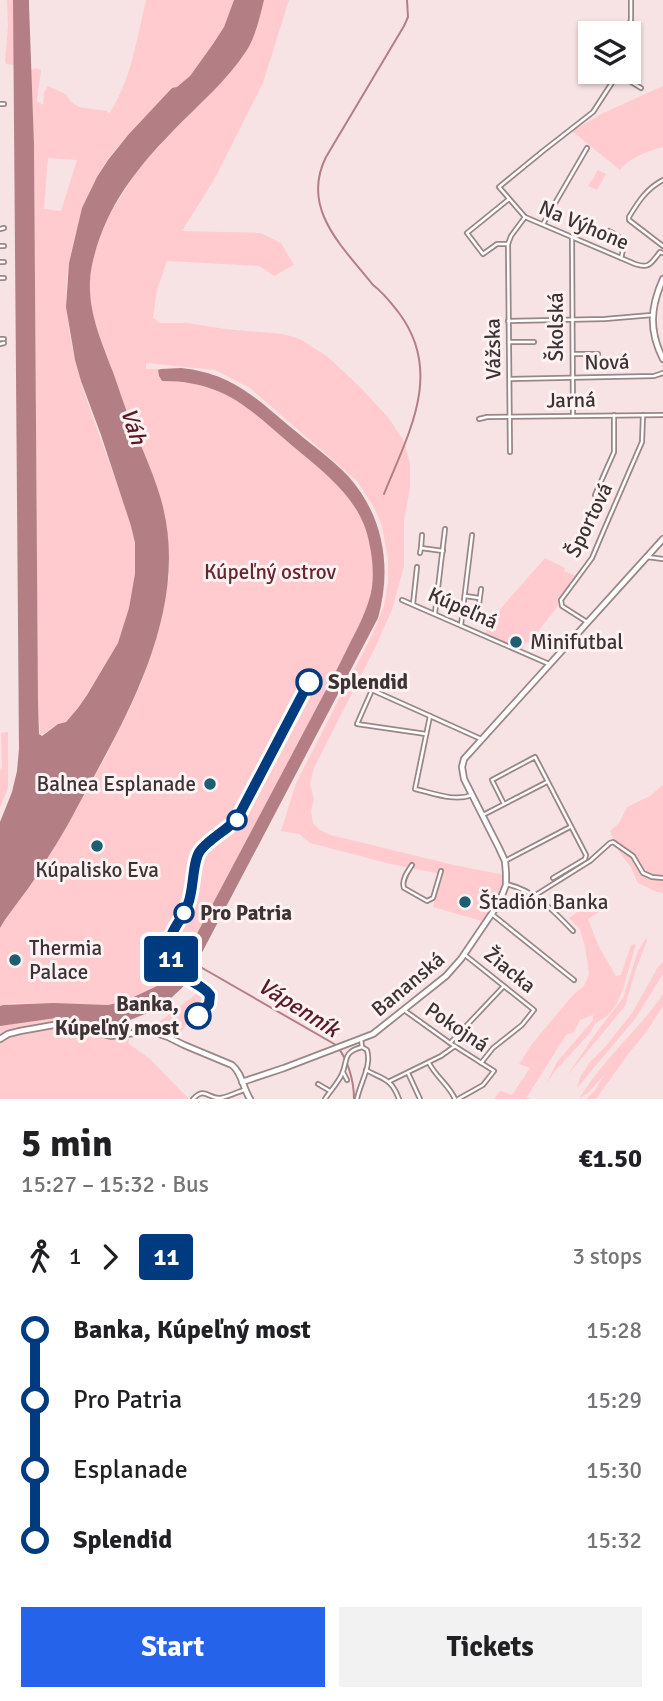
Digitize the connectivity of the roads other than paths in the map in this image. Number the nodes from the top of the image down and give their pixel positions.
1 (631, 0) edge
2 (631, 21) edge
3 (611, 84) edge
4 (635, 84) edge
5 (641, 88) dead end
6 (587, 148) dead end
7 (663, 180) edge
8 (658, 182) junction
9 (663, 188) edge
10 (509, 199) junction
11 (525, 217) junction
12 (543, 225) junction
13 (609, 231) dead end
14 (572, 237) junction
15 (508, 244) junction
16 (663, 246) edge
17 (663, 253) edge
18 (621, 258) junction
19 (663, 279) edge
20 (653, 315) junction
21 (572, 320) junction
22 (508, 321) junction
23 (509, 342) junction
24 (534, 342) dead end
25 (572, 354) junction
26 (598, 354) dead end
27 (663, 359) edge
28 (663, 373) edge
29 (572, 378) junction
30 (509, 379) junction
31 (614, 415) junction
32 (643, 415) junction
33 (663, 415) edge
34 (573, 416) junction
35 (510, 417) junction
36 (479, 419) dead end
37 (510, 452) dead end
38 (595, 495) dead end
39 (445, 528) dead end
40 (472, 534) dead end
41 (422, 535) dead end
42 (663, 539) edge
43 (421, 548) junction
44 (443, 551) junction
45 (420, 553) dead end
46 (646, 557) junction
47 (663, 559) edge
48 (417, 567) dead end
49 (481, 589) dead end
50 (465, 596) junction
51 (479, 598) junction
52 (402, 600) dead end
53 (413, 604) junction
54 (478, 612) dead end
55 (435, 613) junction
56 (587, 622) junction
57 (461, 625) junction
58 (549, 664) junction
59 (430, 716) junction
60 (426, 734) junction
61 (481, 739) junction
62 (547, 782) junction
63 (472, 795) junction
64 (504, 804) junction
65 (483, 815) junction
66 (571, 826) junction
67 (505, 861) junction
68 (412, 865) dead end
69 (441, 871) dead end
70 (553, 878) dead end
71 (663, 878) edge
72 (506, 884) junction
73 (534, 896) junction
74 (493, 915) junction
75 (573, 931) dead end
76 (465, 954) junction
77 (574, 980) dead end
78 (505, 986) junction
79 (404, 1010) junction
80 (0, 1039) edge
81 (361, 1039) junction
82 (450, 1042) junction
83 (455, 1046) junction
84 (362, 1047) junction
85 (429, 1063) junction
86 (481, 1063) junction
87 (366, 1070) junction
88 (343, 1072) junction
89 (408, 1073) junction
90 (239, 1074) junction
91 (250, 1079) junction
92 (347, 1080) dead end
93 (242, 1082) junction
94 (390, 1082) junction
95 (318, 1084) dead end
96 (244, 1090) junction
97 (330, 1091) junction
98 (355, 1097) edge
99 (193, 1099) edge
100 (250, 1099) edge
101 (325, 1099) edge
102 (399, 1099) edge
103 (420, 1099) edge
104 (456, 1099) edge

1 - 2 street
3 - 10 street, Na Výhone
4 - 5 street
6 - 12 street
7 - 8 street
8 - 9 street
8 - 16 street
10 - 11 street, Na Výhone
10 - 15 street
11 - 12 street, Na Výhone
11 - 15 street
12 - 14 street, Na Výhone
13 - 18 street, Na Výhone
14 - 18 street, Na Výhone
14 - 21 street, Školská
15 - 22 street, Vážska
17 - 18 street, Na Výhone
19 - 20 main road
20 - 21 street
20 - 27 main road
21 - 22 street
21 - 25 street, Školská
22 - 23 street, Vážska
23 - 24 street
23 - 30 street, Vážska
25 - 26 street
25 - 29 street, Školská
28 - 29 street, Nová
29 - 30 street, Nová
29 - 34 street, Školská
30 - 35 street, Vážska
31 - 32 street, Jarná
31 - 34 street, Jarná
31 - 38 street
32 - 33 street, Jarná
32 - 56 street, Športová
34 - 35 street, Jarná
35 - 36 street, Jarná
35 - 37 street, Vážska
39 - 44 street
40 - 50 street
41 - 43 street
42 - 46 main road, Bananská
43 - 44 street
43 - 45 street
44 - 55 street
46 - 47 street
46 - 56 main road, Bananská
48 - 53 street
49 - 51 street
50 - 51 street
50 - 57 street
51 - 54 street
52 - 53 street, Kúpeľná
53 - 55 street, Kúpeľná
55 - 57 street, Kúpeľná
56 - 58 main road, Bananská
57 - 58 street, Kúpeľná
58 - 61 main road, Bananská
59 - 60 street
59 - 60 street
59 - 61 street
60 - 63 street
61 - 63 main road, Bananská
62 - 64 street
62 - 64 street
62 - 66 street
63 - 65 main road, Bananská
64 - 65 street
65 - 67 main road, Bananská
66 - 67 street
66 - 70 street
67 - 72 main road, Bananská
68 - 69 street
71 - 73 street
72 - 73 street
72 - 74 main road, Bananská
73 - 75 street
74 - 76 main road, Bananská
74 - 77 street
76 - 78 street, Žiacka
76 - 79 main road, Bananská
78 - 82 street
78 - 86 street, Žiacka
79 - 81 main road, Bananská
79 - 82 street, Pokojná
80 - 90 main road
81 - 84 street
81 - 91 main road, Bananská
82 - 83 street, Pokojná
83 - 85 street
83 - 86 street, Pokojná
84 - 87 street
84 - 88 street
85 - 89 street
85 - 104 street
86 - 104 street, Pokojná
87 - 94 street
87 - 98 street
88 - 92 street
88 - 97 street
89 - 94 street
89 - 103 street
90 - 91 main road
90 - 93 main road
91 - 93 main road, Bananská
93 - 96 main road
94 - 102 street
95 - 97 street
96 - 99 street
96 - 100 main road
97 - 101 street

